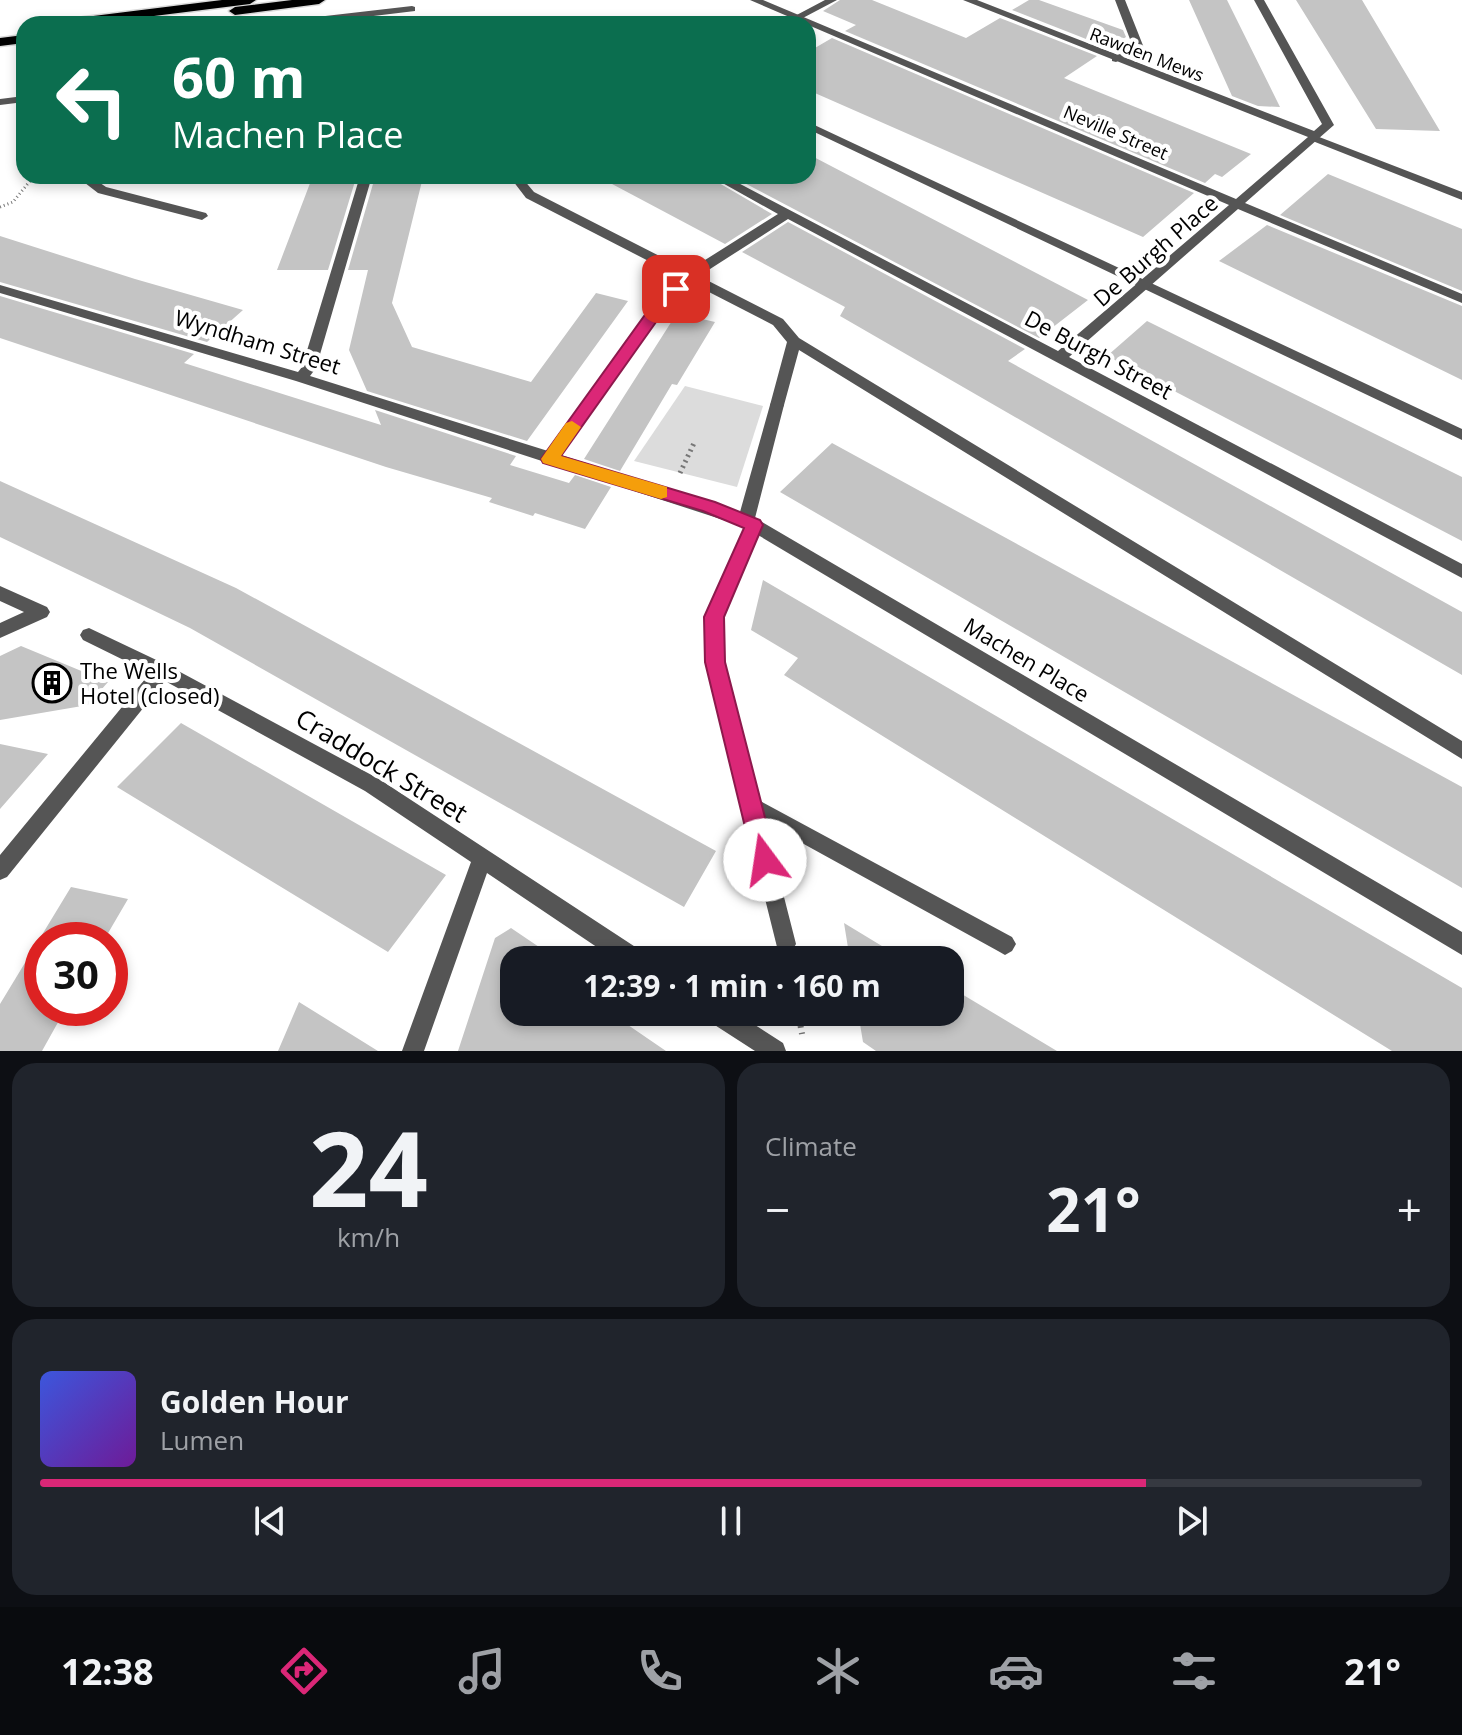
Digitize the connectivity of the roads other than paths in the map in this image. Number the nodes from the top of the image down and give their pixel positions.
1 (250, 0) edge
2 (319, 0) edge
3 (755, 0) edge
4 (832, 0) edge
5 (968, 0) edge
6 (1120, 0) edge
7 (1259, 0) edge
8 (414, 5) edge
9 (124, 16) edge
10 (196, 16) edge
11 (338, 16) edge
12 (791, 16) edge
13 (800, 16) edge
14 (816, 31) edge
15 (1116, 59) junction
16 (816, 129) edge
17 (1315, 137) junction
18 (93, 184) edge
19 (364, 184) edge
20 (522, 184) edge
21 (731, 184) edge
22 (1462, 196) edge
23 (1240, 204) junction
24 (787, 214) junction
25 (202, 216) dead end
26 (691, 275) junction
27 (1148, 284) junction
28 (0, 289) edge
29 (1462, 299) edge
30 (794, 341) junction
31 (1059, 358) junction
32 (301, 378) junction
33 (1462, 435) edge
34 (550, 459) junction
35 (750, 522) junction
36 (1462, 572) edge
37 (0, 593) edge
38 (0, 631) edge
39 (89, 635) dead end
40 (163, 671) junction
41 (1462, 751) edge
42 (751, 805) junction
43 (482, 860) junction
44 (0, 870) edge
45 (785, 944) dead end
46 (1005, 944) dead end
47 (1462, 944) edge
48 (614, 946) edge
49 (737, 1026) edge
50 (413, 1051) edge
51 (775, 1051) edge

1 - 9 main road
2 - 10 main road
3 - 12 street, Neville Street
4 - 13 street
5 - 15 street, Rawden Mews
6 - 15 street
7 - 17 street
8 - 11 street
14 - 23 street, Neville Street
15 - 17 street, Rawden Mews
16 - 27 street
17 - 22 street, Rawden Mews
17 - 23 street, De Burgh Place
18 - 25 street
19 - 32 street
20 - 26 street
21 - 24 street, De Burgh Street
23 - 27 street, De Burgh Place
23 - 29 street, Neville Street
24 - 26 street
24 - 31 street, De Burgh Street
26 - 30 street
26 - 34 street
27 - 31 street, De Burgh Place
27 - 33 street
28 - 32 street, Wyndham Street
30 - 35 street
30 - 41 street
31 - 36 street, De Burgh Street
32 - 34 street, Wyndham Street
34 - 35 street, Machen Place
35 - 42 street
35 - 47 street, Machen Place
37 - 38 street
39 - 40 street, Craddock Street
40 - 43 street, Craddock Street
40 - 44 street
42 - 45 street
42 - 46 street
43 - 48 street, Craddock Street
43 - 50 street
49 - 51 street

